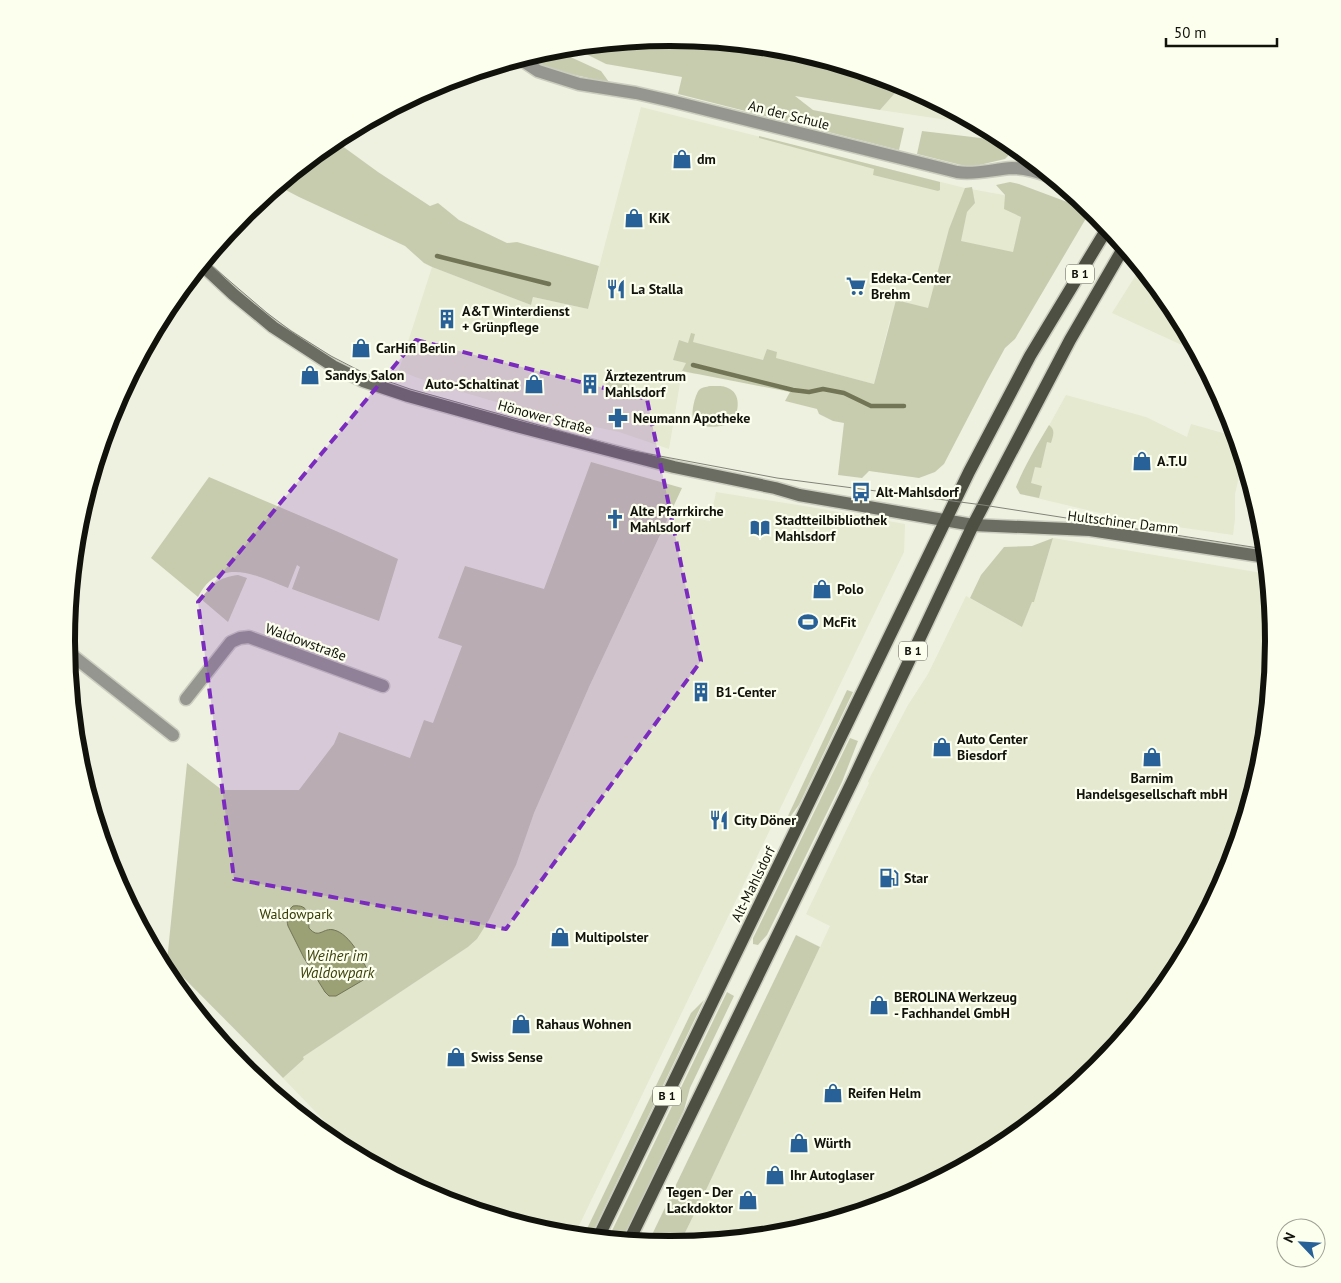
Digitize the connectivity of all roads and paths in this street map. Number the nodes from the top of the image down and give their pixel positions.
1 (528, 64) edge
2 (1036, 171) edge
3 (1104, 234) edge
4 (1121, 252) edge
5 (206, 269) edge
6 (945, 520) junction
7 (973, 525) junction
8 (1260, 556) edge
9 (76, 663) edge
10 (383, 686) dead end
11 (186, 699) dead end
12 (173, 735) dead end
13 (601, 1233) edge
14 (632, 1235) edge

1 - 2 street, An der Schule
3 - 6 main road, Alt-Mahlsdorf / B 1
4 - 7 main road, B 1
5 - 6 main road, Hönower Straße
6 - 7 main road, Hultschiner Damm
6 - 13 main road, Alt-Mahlsdorf / B 1
7 - 8 main road, Hultschiner Damm
7 - 14 main road, B 1
9 - 12 street
10 - 11 street, Waldowstraße

